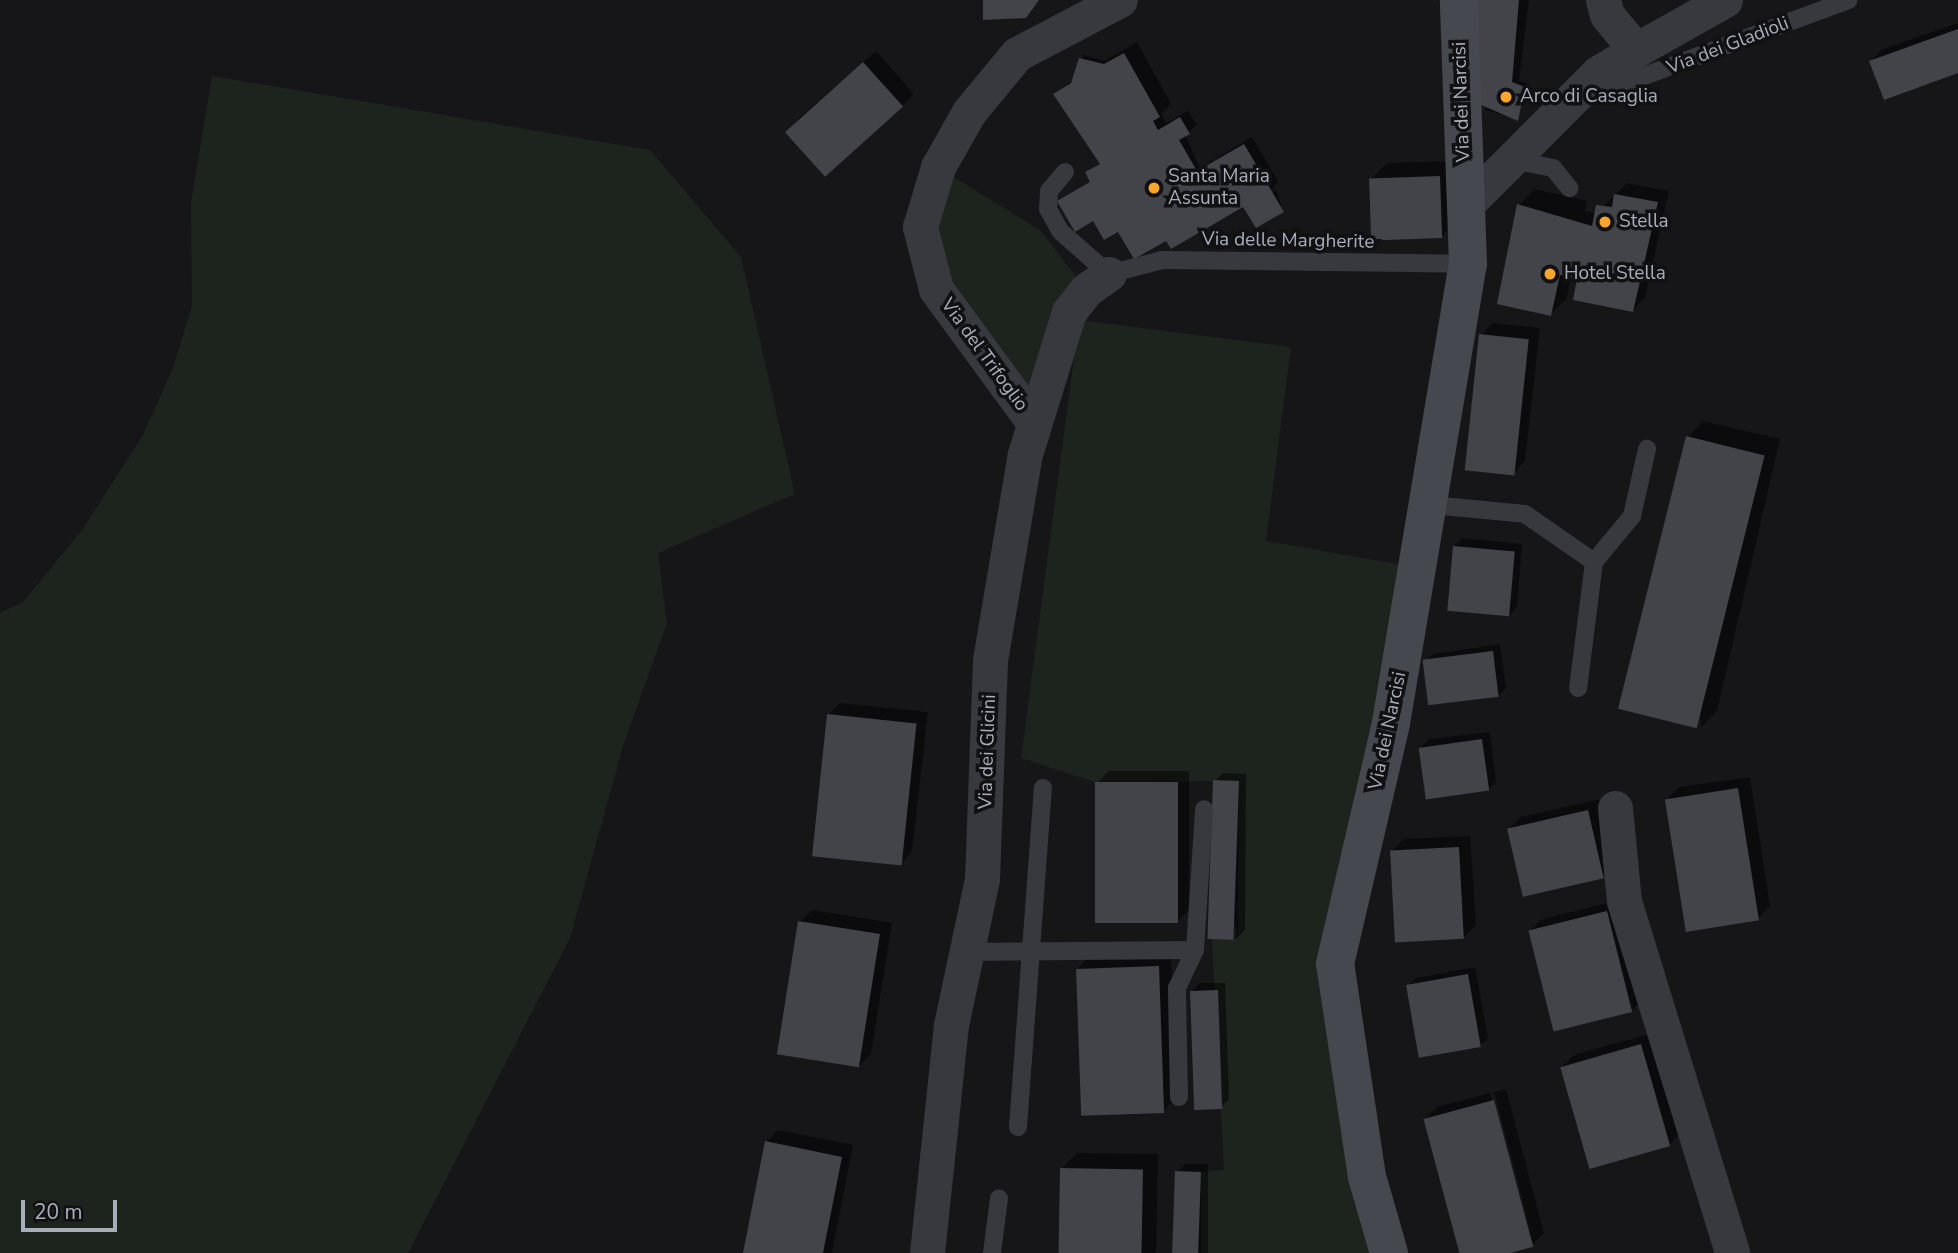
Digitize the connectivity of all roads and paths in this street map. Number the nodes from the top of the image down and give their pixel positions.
1 (1458, 0) edge
2 (1603, 0) edge
3 (1725, 0) edge
4 (1848, 0) edge
5 (1099, 4) edge
6 (1636, 50) junction
7 (1568, 104) junction
8 (1513, 160) junction
9 (1065, 172) dead end
10 (1569, 188) dead end
11 (1467, 204) junction
12 (1468, 264) junction
13 (1109, 274) junction
14 (1034, 423) junction
15 (1647, 449) dead end
16 (1432, 505) junction
17 (1594, 562) junction
18 (1578, 688) dead end
19 (1043, 788) dead end
20 (1615, 808) dead end
21 (1205, 809) dead end
22 (1029, 950) junction
23 (1195, 950) junction
24 (966, 952) junction
25 (1179, 1097) dead end
26 (1018, 1127) dead end
27 (999, 1198) dead end
28 (927, 1253) edge
29 (992, 1253) edge
30 (1389, 1253) edge
31 (1732, 1253) edge

1 - 11 street, Via dei Narcisi
2 - 6 street
3 - 6 street, Via dei Gladioli
4 - 7 lane, Via dei Gladioli
5 - 14 street, Via del Trifoglio
6 - 7 street, Via dei Narcisi
7 - 8 street, Via dei Narcisi
8 - 10 lane
8 - 11 street, Via dei Narcisi
9 - 13 lane
11 - 12 street, Via dei Narcisi
12 - 13 lane, Via delle Margherite
12 - 16 street, Via dei Narcisi
13 - 14 street, Via dei Glicini
14 - 24 street, Via dei Glicini
15 - 17 lane
16 - 17 lane
16 - 30 street, Via dei Narcisi
17 - 18 lane
19 - 22 lane
20 - 31 street
21 - 23 lane
22 - 23 lane
22 - 24 lane
22 - 26 lane
23 - 25 lane
24 - 28 street, Via dei Glicini
27 - 29 lane

